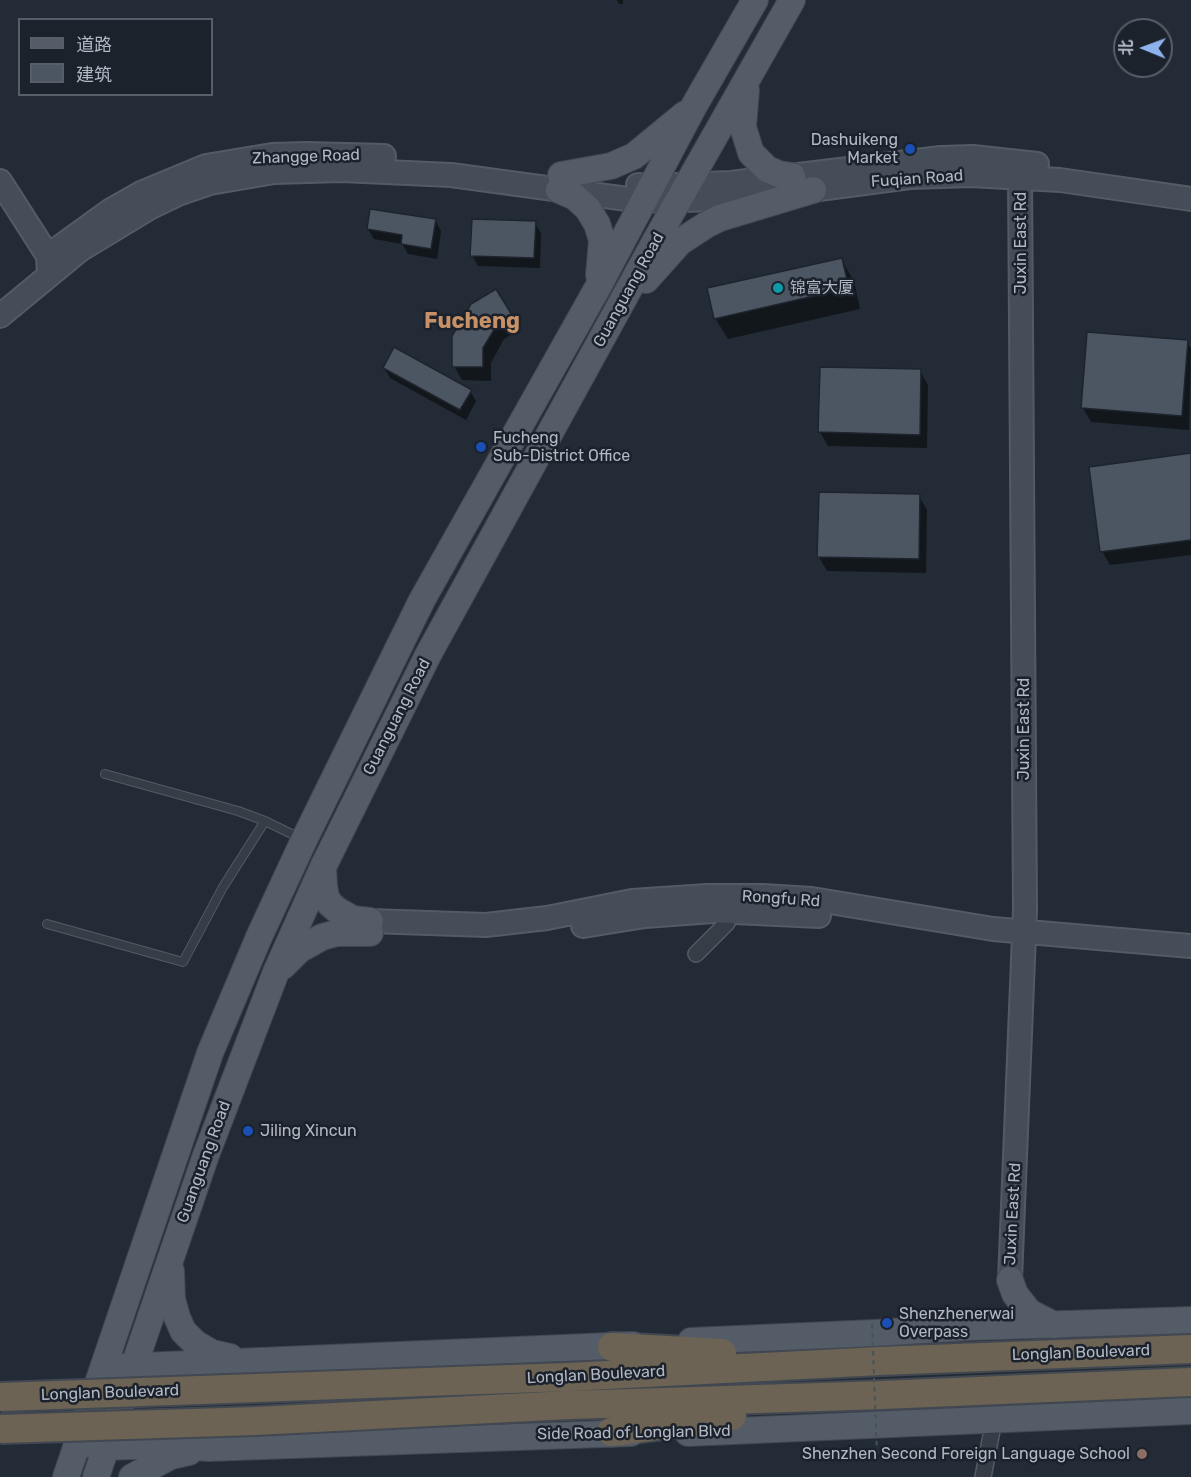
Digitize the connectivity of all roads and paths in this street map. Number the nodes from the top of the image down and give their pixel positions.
1 (755, 0) edge
2 (792, 0) edge
3 (748, 81) junction
4 (694, 106) junction
5 (1020, 177) junction
6 (0, 181) edge
7 (560, 182) junction
8 (802, 183) junction
9 (1191, 185) edge
10 (683, 192) junction
11 (646, 193) junction
12 (1191, 199) edge
13 (0, 209) edge
14 (44, 266) junction
15 (598, 287) junction
16 (0, 296) edge
17 (0, 316) edge
18 (610, 324) junction
19 (105, 774) dead end
20 (265, 821) junction
21 (304, 840) junction
22 (323, 867) junction
23 (729, 903) junction
24 (47, 924) dead end
25 (370, 927) junction
26 (1025, 939) junction
27 (1191, 946) edge
28 (696, 954) dead end
29 (1191, 960) edge
30 (276, 972) junction
31 (172, 1253) junction
32 (1010, 1280) junction
33 (1191, 1320) edge
34 (872, 1324) dead end
35 (1055, 1325) junction
36 (972, 1327) junction
37 (612, 1347) junction
38 (1191, 1349) edge
39 (245, 1360) junction
40 (880, 1361) junction
41 (133, 1366) junction
42 (102, 1368) junction
43 (1191, 1382) edge
44 (882, 1395) junction
45 (0, 1397) edge
46 (1191, 1411) edge
47 (994, 1419) junction
48 (0, 1429) edge
49 (611, 1432) junction
50 (77, 1441) junction
51 (105, 1447) junction
52 (209, 1448) junction
53 (919, 1451) dead end
54 (877, 1453) junction
55 (812, 1455) dead end
56 (66, 1477) edge
57 (96, 1477) edge
58 (132, 1477) edge
59 (983, 1477) edge

1 - 4 main road, Guanguang Road
2 - 3 main road, Guanguang Road
3 - 8 main road
3 - 10 main road, Guanguang Road
4 - 7 main road
4 - 11 main road, Guanguang Road
5 - 8 street, Fuqian Road
5 - 12 street, Fuqian Road
5 - 26 street, Juxin East Rd
6 - 14 street
7 - 11 street, Zhangge Road
7 - 14 street, Zhangge Road
7 - 15 main road
8 - 9 street, Fuqian Road
8 - 10 street, Fuqian Road
8 - 18 main road
10 - 11 street, Fuqian Road
10 - 18 main road, Guanguang Road
11 - 15 main road, Guanguang Road
13 - 14 street
14 - 16 street, Zhangge Road
14 - 17 street, Zhangge Road
15 - 21 main road, Guanguang Road
18 - 22 main road, Guanguang Road
19 - 20 lane
20 - 21 lane
20 - 24 lane
21 - 42 main road, Guanguang Road
22 - 25 main road
22 - 30 main road, Guanguang Road
23 - 25 street, Rongfu Rd
23 - 26 street, Rongfu Rd
23 - 28 street
25 - 30 main road
26 - 27 street, Rongfu Rd
26 - 29 street, Rongfu Rd
26 - 32 street, Juxin East Rd
30 - 31 main road, Guanguang Road
31 - 39 main road
31 - 41 main road, Guanguang Road
32 - 35 main road
32 - 36 main road
33 - 35 main road
34 - 54 path, bridge
35 - 36 main road
36 - 37 main road
37 - 39 main road
37 - 40 highway
38 - 40 highway, Longlan Boulevard
39 - 41 main road
40 - 45 highway, Longlan Boulevard, bridge
41 - 42 main road
41 - 51 main road, Guanguang Road
42 - 50 main road, Guanguang Road
43 - 44 highway, Longlan Boulevard
44 - 48 highway, Longlan Boulevard, bridge
44 - 49 highway
46 - 47 main road, Side Road of Longlan Blvd
47 - 49 main road, Side Road of Longlan Blvd
47 - 59 street
49 - 52 main road, Side Road of Longlan Blvd
50 - 51 main road, Side Road of Longlan Blvd
50 - 56 main road, Guanguang Road
51 - 52 main road, Side Road of Longlan Blvd
51 - 57 main road, Guanguang Road
52 - 58 main road
53 - 54 path
54 - 55 path

